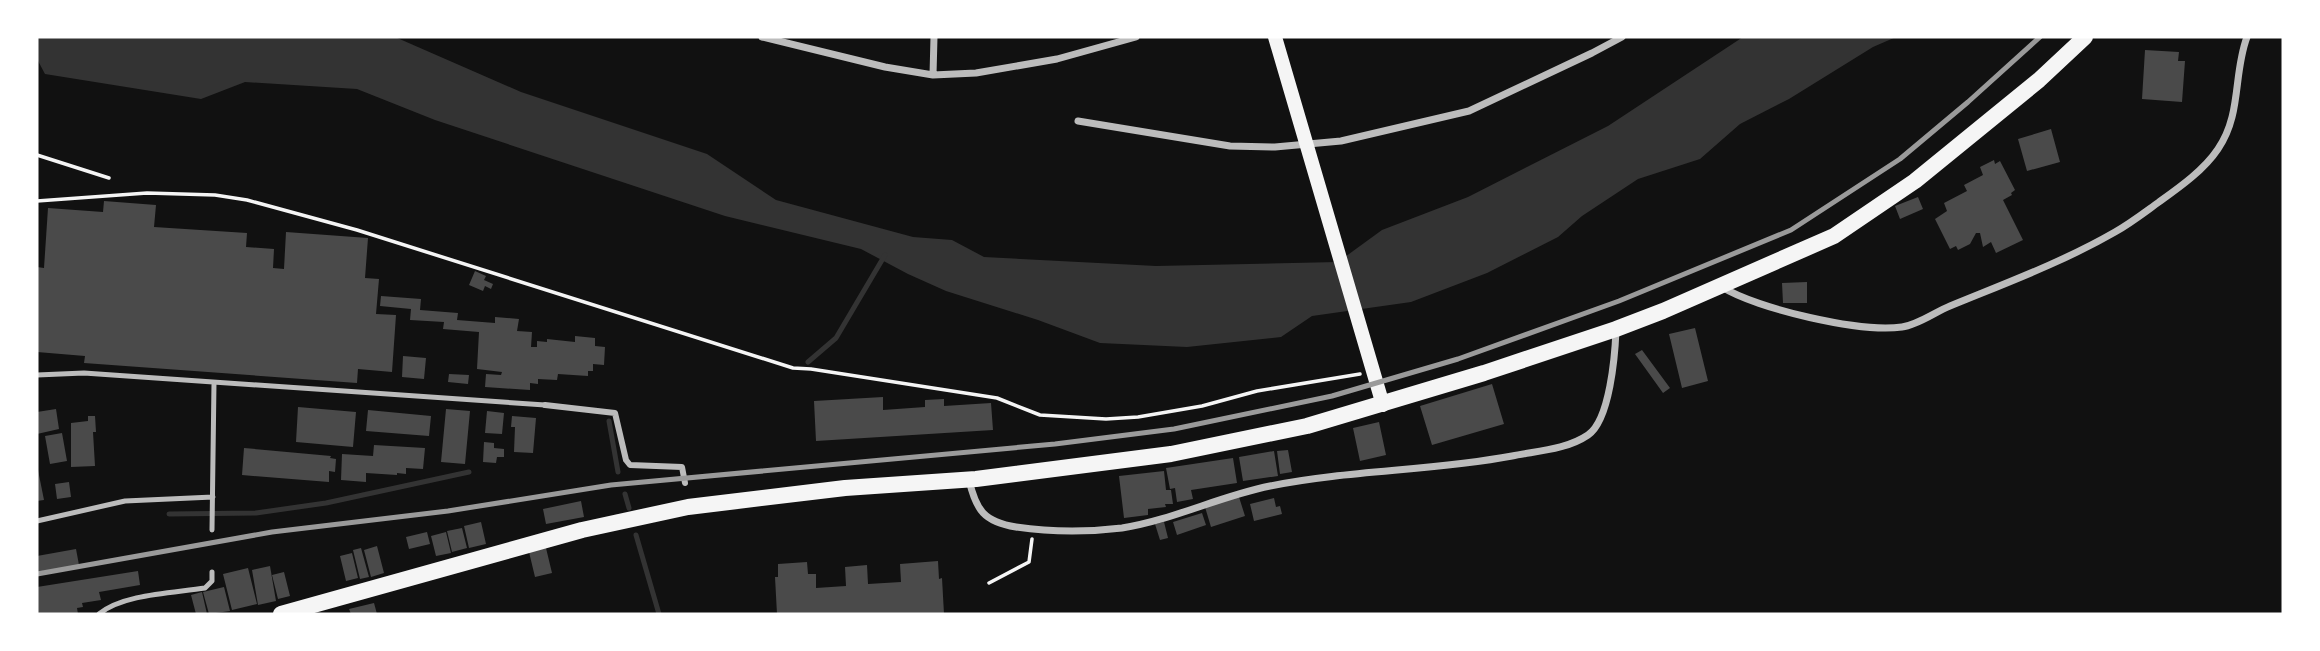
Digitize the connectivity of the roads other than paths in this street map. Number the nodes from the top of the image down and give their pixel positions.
1 (762, 37) edge
2 (934, 37) edge
3 (1136, 37) edge
4 (1275, 37) edge
5 (1622, 37) edge
6 (2085, 37) edge
7 (2247, 37) edge
8 (775, 38) edge
9 (933, 75) junction
10 (1078, 121) dead end
11 (1721, 287) junction
12 (1616, 329) junction
13 (37, 375) edge
14 (214, 383) junction
15 (545, 405) joint
16 (1383, 405) junction
17 (969, 480) junction
18 (685, 483) dead end
19 (213, 497) junction
20 (37, 521) edge
21 (212, 530) dead end
22 (212, 572) dead end
23 (99, 614) edge
24 (281, 614) edge

1 - 8 street
2 - 9 street
3 - 9 street
4 - 16 main road
5 - 10 street
6 - 11 main road
7 - 11 street
8 - 9 street
11 - 12 main road
12 - 16 main road
12 - 17 street
13 - 14 lane
14 - 15 lane
14 - 19 lane
15 - 18 street
16 - 17 main road
17 - 24 main road
19 - 20 lane
19 - 21 lane
22 - 23 lane

